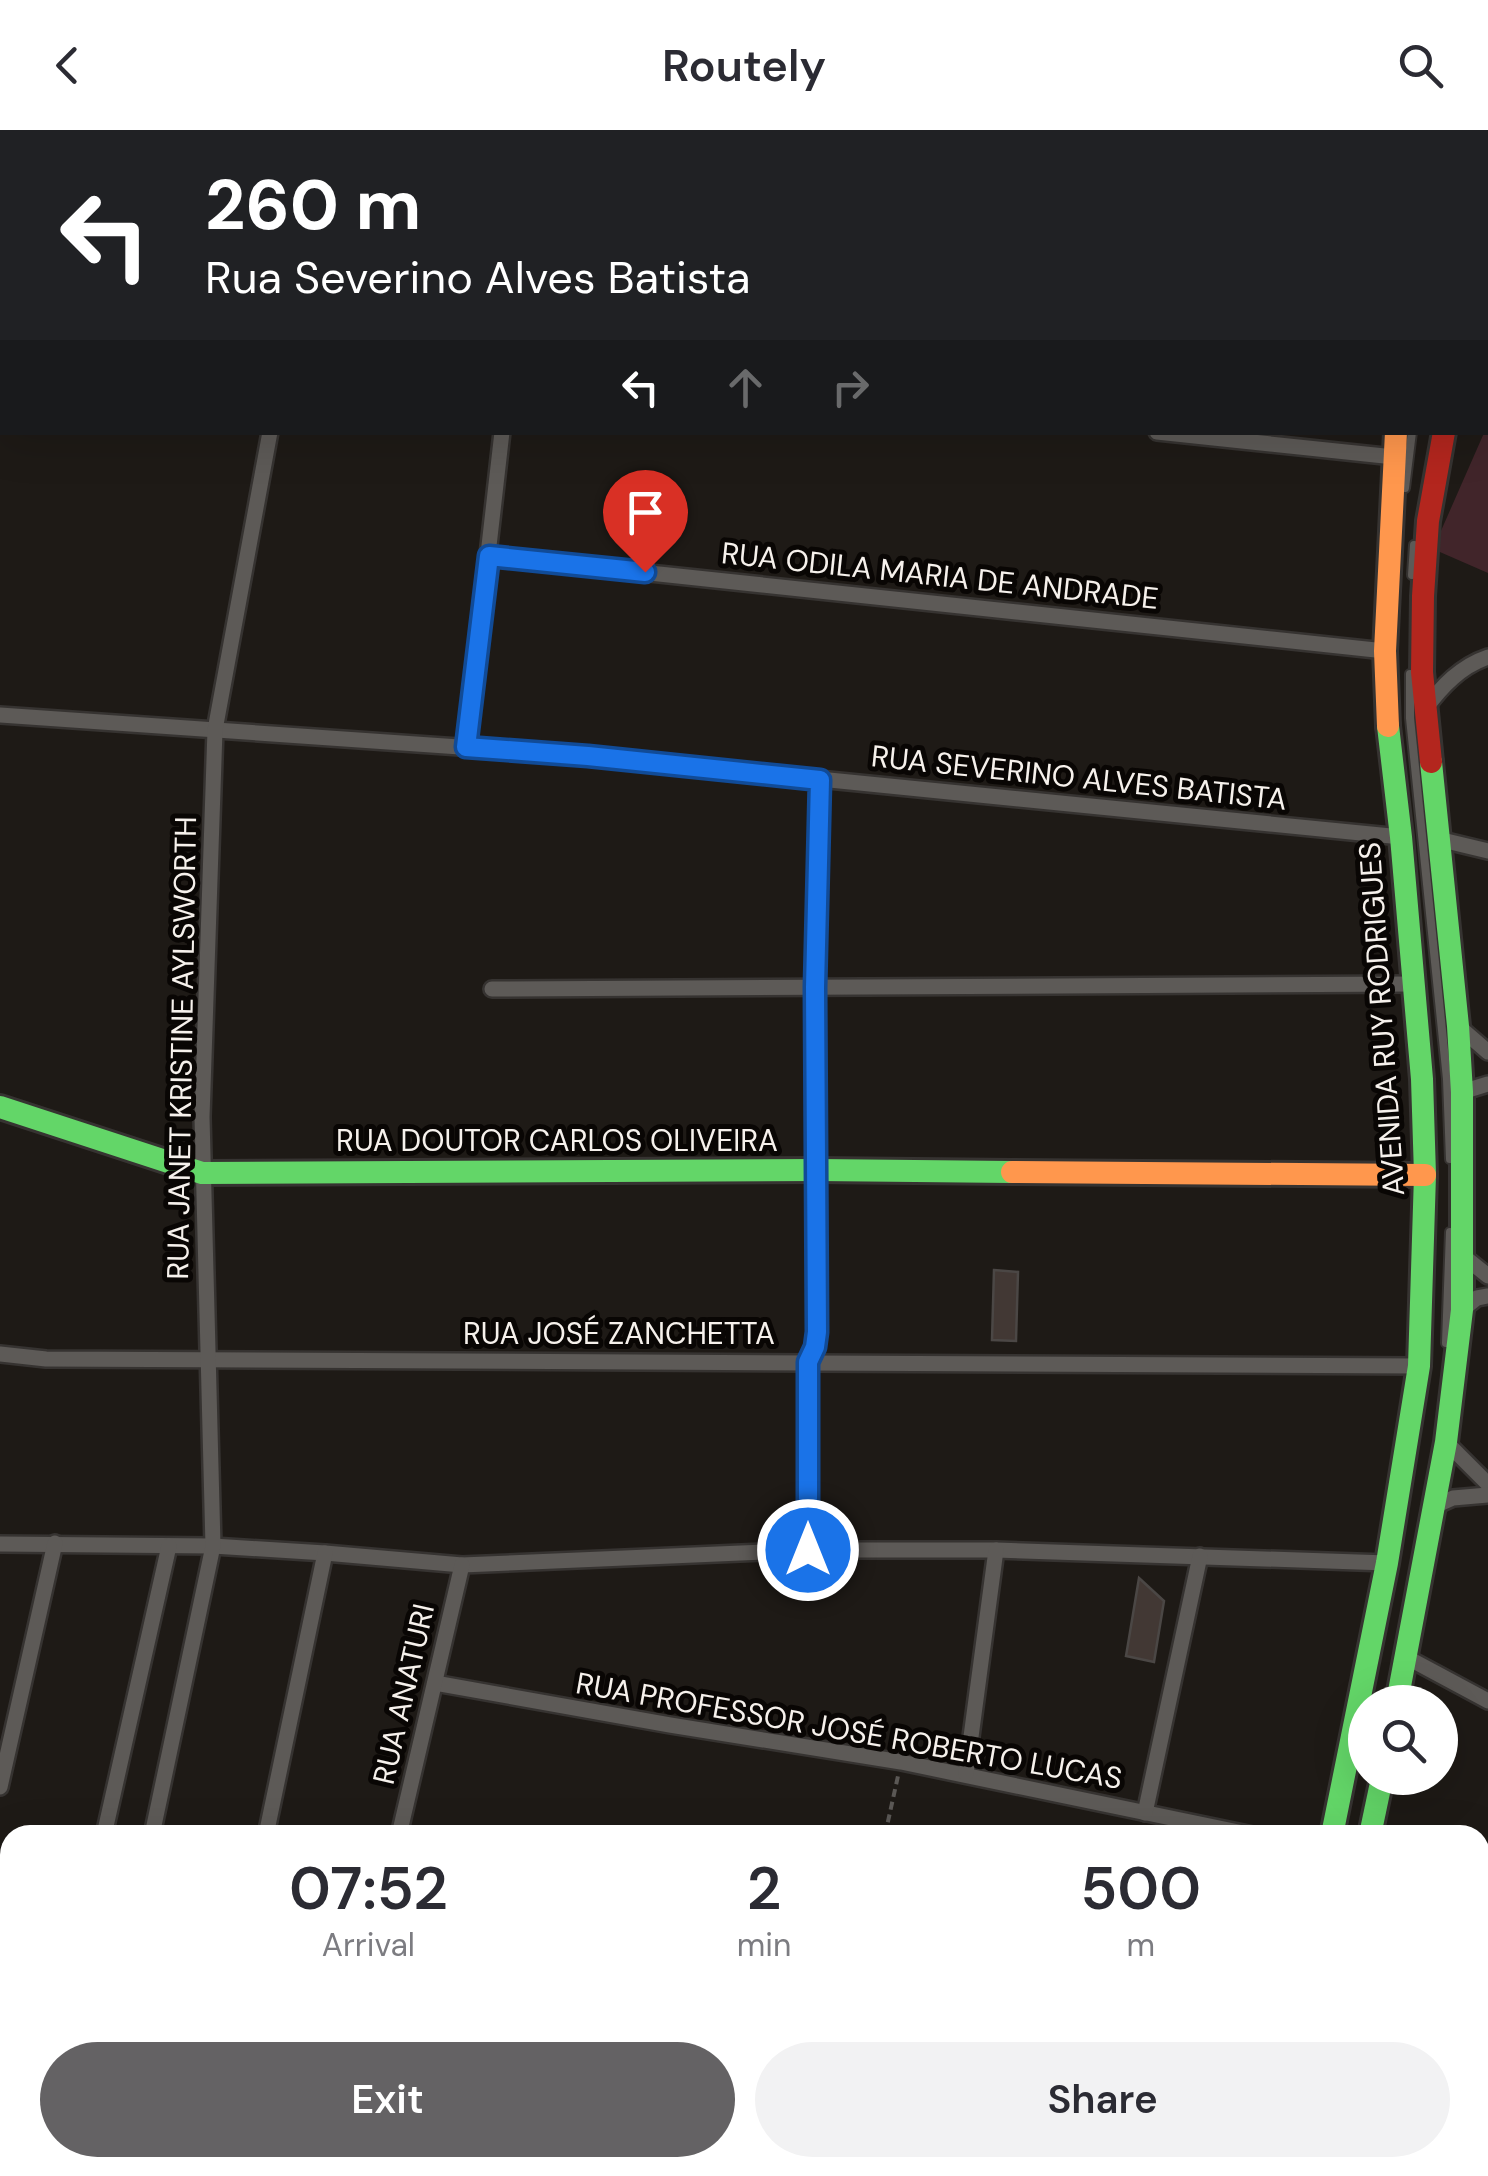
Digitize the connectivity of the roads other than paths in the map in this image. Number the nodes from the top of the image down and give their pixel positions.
1 (269, 435) edge
2 (502, 435) edge
3 (1185, 435) edge
4 (1396, 435) edge
5 (1412, 435) edge
6 (1437, 441) edge
7 (1394, 457) junction
8 (1404, 495) dead end
9 (1420, 504) dead end
10 (1418, 522) dead end
11 (1402, 527) dead end
12 (1415, 540) dead end
13 (489, 556) junction
14 (1412, 576) dead end
15 (1392, 647) junction
16 (1488, 656) edge
17 (1410, 668) dead end
18 (0, 706) edge
19 (1425, 710) junction
20 (0, 716) edge
21 (23, 717) junction
22 (214, 730) junction
23 (466, 747) junction
24 (820, 780) junction
25 (1417, 838) junction
26 (1488, 851) edge
27 (1413, 984) junction
28 (815, 987) junction
29 (492, 989) dead end
30 (1458, 1026) junction
31 (1488, 1052) edge
32 (1431, 1062) dead end
33 (1488, 1084) edge
34 (1462, 1092) junction
35 (0, 1106) edge
36 (818, 1170) junction
37 (202, 1173) junction
38 (1425, 1175) junction
39 (1450, 1178) dead end
40 (1450, 1214) dead end
41 (1462, 1255) junction
42 (1488, 1276) edge
43 (1488, 1296) edge
44 (1462, 1310) junction
45 (1445, 1353) dead end
46 (0, 1354) edge
47 (208, 1359) junction
48 (808, 1362) junction
49 (1419, 1366) junction
50 (1446, 1442) junction
51 (1488, 1484) edge
52 (1488, 1495) edge
53 (1435, 1506) junction
54 (54, 1543) junction
55 (0, 1544) edge
56 (169, 1546) junction
57 (213, 1546) junction
58 (808, 1550) junction
59 (996, 1550) junction
60 (324, 1552) junction
61 (1200, 1556) junction
62 (1425, 1562) junction
63 (1392, 1563) junction
64 (462, 1566) junction
65 (1390, 1598) dead end
66 (1406, 1656) junction
67 (435, 1683) junction
68 (1400, 1685) edge
69 (1488, 1701) edge
70 (966, 1774) junction
71 (0, 1787) edge
72 (1378, 1795) edge
73 (1145, 1814) junction
74 (106, 1825) edge
75 (154, 1825) edge
76 (268, 1825) edge
77 (401, 1825) edge
78 (1202, 1825) edge
79 (1334, 1825) edge
80 (1372, 1825) edge

1 - 22 street, RUA JANET KRISTINE AYLSWORTH
2 - 13 street
3 - 7 street
4 - 7 main road, AVENIDA RUY RODRIGUES
5 - 8 lane
6 - 19 main road, AVENIDA RUY RODRIGUES
7 - 15 main road, AVENIDA RUY RODRIGUES
9 - 10 lane
11 - 15 lane
12 - 14 lane
13 - 15 street, RUA ODILA MARIA DE ANDRADE
13 - 23 street
15 - 25 main road, AVENIDA RUY RODRIGUES
16 - 19 street
17 - 25 lane
18 - 21 lane
19 - 25 main road, AVENIDA RUY RODRIGUES
20 - 21 street, RUA SEVERINO ALVES BATISTA
21 - 22 street, RUA SEVERINO ALVES BATISTA
22 - 23 street, RUA SEVERINO ALVES BATISTA
22 - 37 street, RUA JANET KRISTINE AYLSWORTH
23 - 24 street, RUA SEVERINO ALVES BATISTA
24 - 25 street, RUA SEVERINO ALVES BATISTA
24 - 28 street
25 - 26 street, RUA SEVERINO ALVES BATISTA
25 - 27 main road, AVENIDA RUY RODRIGUES
25 - 30 main road, AVENIDA RUY RODRIGUES
25 - 32 lane
25 - 39 lane
27 - 28 street
27 - 38 main road, AVENIDA RUY RODRIGUES
28 - 29 street
28 - 36 street
30 - 31 street
30 - 34 main road, AVENIDA RUY RODRIGUES
33 - 34 street
34 - 41 main road, AVENIDA RUY RODRIGUES
35 - 37 main road, RUA DOUTOR CARLOS OLIVEIRA
36 - 37 main road, RUA DOUTOR CARLOS OLIVEIRA
36 - 38 main road, RUA DOUTOR CARLOS OLIVEIRA
36 - 48 street
37 - 47 street, RUA JANET KRISTINE AYLSWORTH
38 - 49 main road, AVENIDA RUY RODRIGUES
40 - 45 lane
41 - 42 street
41 - 44 main road, AVENIDA RUY RODRIGUES
43 - 44 street
44 - 50 main road, AVENIDA RUY RODRIGUES
46 - 47 street, RUA JOSÉ ZANCHETTA
47 - 48 street, RUA JOSÉ ZANCHETTA
47 - 57 street, RUA JANET KRISTINE AYLSWORTH
48 - 49 street, RUA JOSÉ ZANCHETTA
48 - 58 street
49 - 63 main road, AVENIDA RUY RODRIGUES
50 - 51 street
50 - 53 main road, AVENIDA RUY RODRIGUES
52 - 53 street
53 - 62 main road, AVENIDA RUY RODRIGUES
54 - 55 street
54 - 56 street
54 - 71 street
56 - 57 street
56 - 74 street
57 - 60 street
57 - 75 street, RUA JANET KRISTINE AYLSWORTH
58 - 59 street
58 - 64 street
59 - 61 street
59 - 70 street
60 - 64 street
60 - 76 street
61 - 63 street
61 - 73 street
62 - 63 main road
62 - 66 main road, AVENIDA RUY RODRIGUES
63 - 65 lane
63 - 79 main road, AVENIDA RUY RODRIGUES
64 - 67 street, RUA ANATURI
66 - 68 main road, AVENIDA RUY RODRIGUES
66 - 69 street
67 - 70 street, RUA PROFESSOR JOSÉ ROBERTO LUCAS
67 - 77 street, RUA ANATURI
70 - 73 street, RUA PROFESSOR JOSÉ ROBERTO LUCAS
72 - 80 main road
73 - 78 street, RUA PROFESSOR JOSÉ ROBERTO LUCAS

